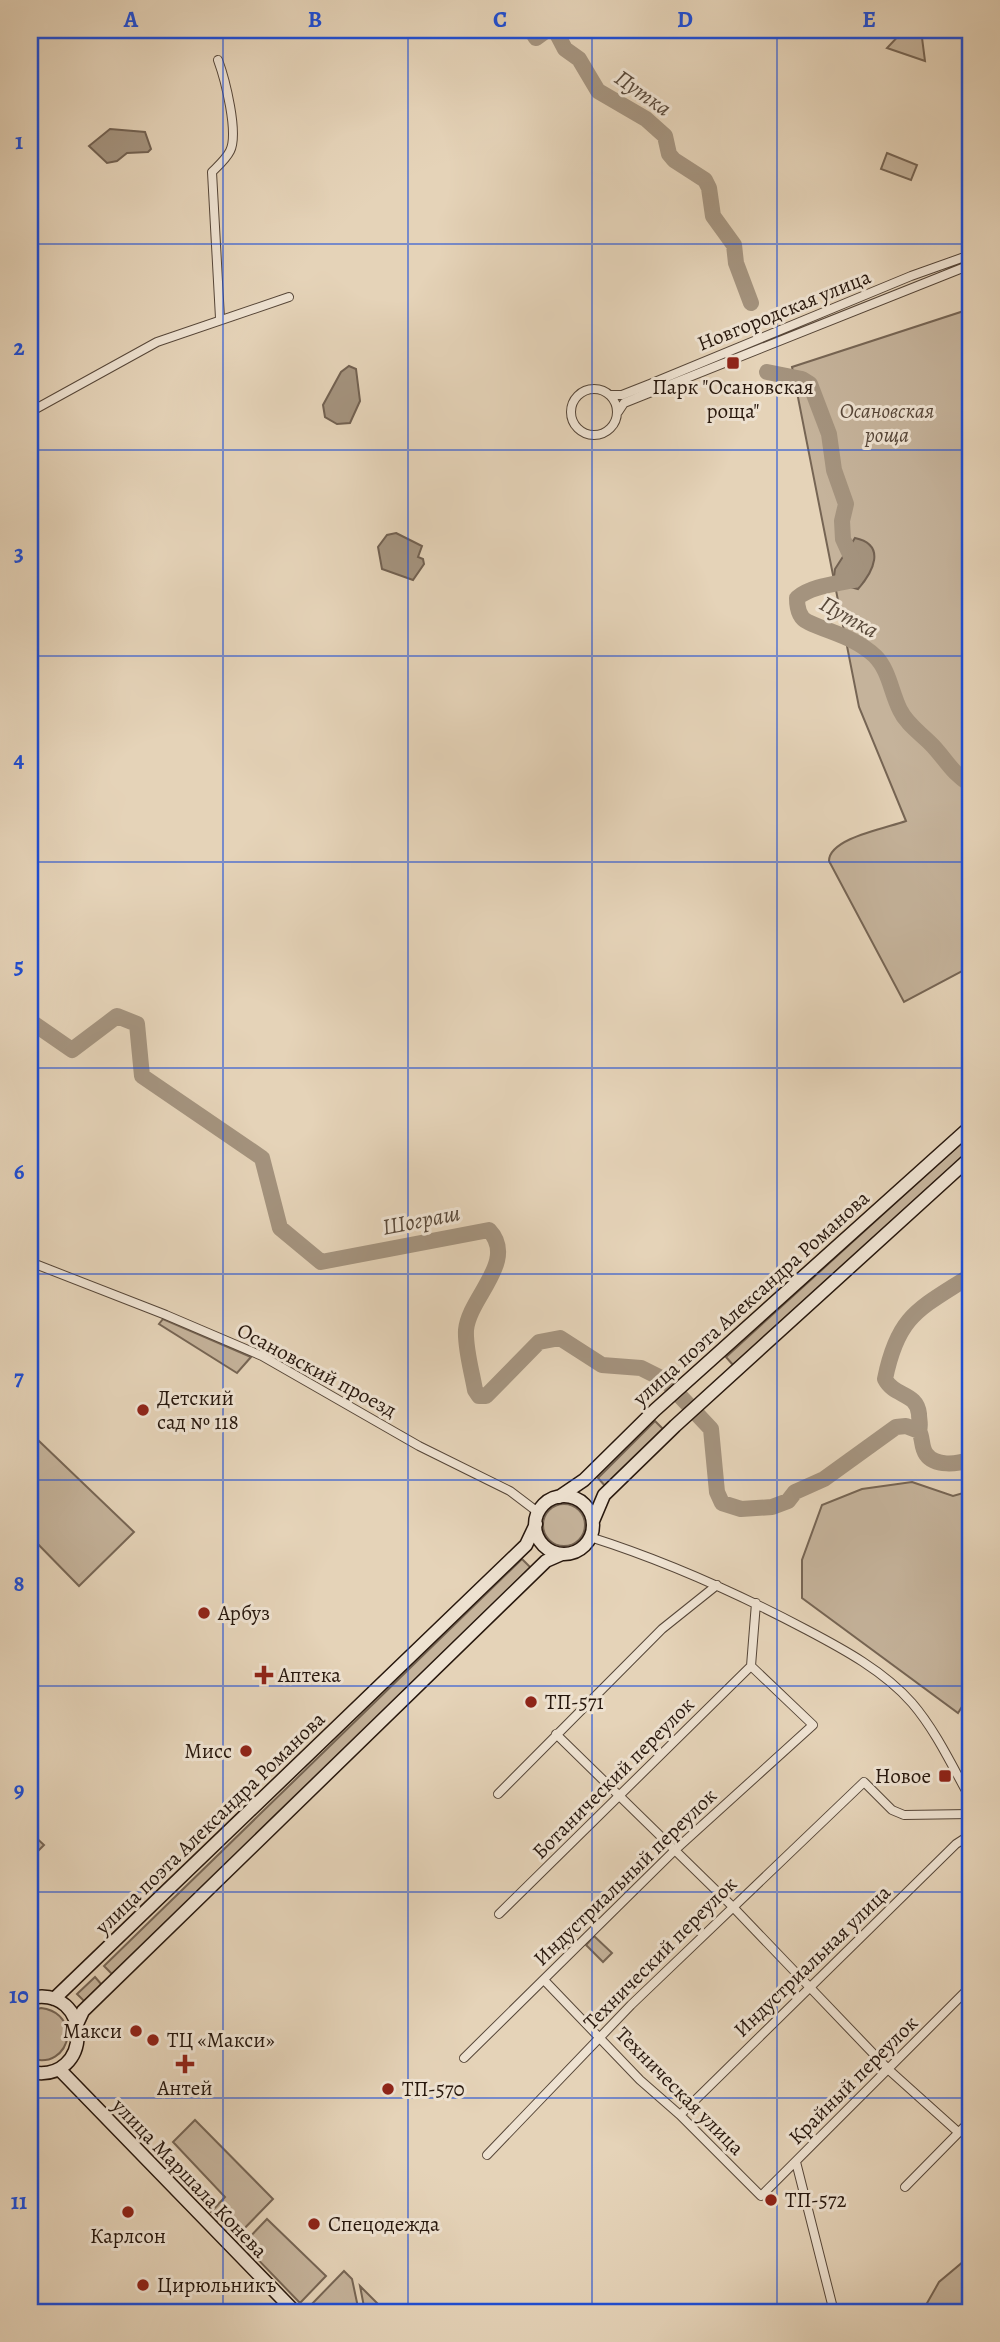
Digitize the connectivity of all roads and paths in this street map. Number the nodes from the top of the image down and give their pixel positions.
1 (218, 60) dead end
2 (970, 255) edge
3 (970, 265) edge
4 (289, 297) dead end
5 (220, 318) junction
6 (610, 395) junction
7 (30, 412) edge
8 (618, 412) junction
9 (970, 1127) edge
10 (970, 1158) edge
11 (30, 1262) edge
12 (559, 1497) junction
13 (537, 1518) junction
14 (593, 1521) junction
15 (590, 1537) junction
16 (562, 1554) junction
17 (717, 1585) junction
18 (756, 1603) junction
19 (751, 1666) junction
20 (556, 1734) junction
21 (498, 1794) dead end
22 (619, 1796) junction
23 (970, 1798) edge
24 (970, 1814) edge
25 (970, 1835) edge
26 (675, 1850) junction
27 (732, 1905) junction
28 (499, 1914) dead end
29 (544, 1980) junction
30 (970, 1987) edge
31 (810, 1989) junction
32 (30, 1998) edge
33 (54, 1999) junction
34 (77, 2024) junction
35 (600, 2036) junction
36 (464, 2058) dead end
37 (59, 2069) junction
38 (889, 2070) junction
39 (30, 2072) edge
40 (680, 2115) junction
41 (970, 2121) edge
42 (958, 2132) junction
43 (487, 2155) dead end
44 (796, 2162) junction
45 (905, 2187) dead end
46 (761, 2196) joint
47 (295, 2312) edge
48 (834, 2312) edge

1 - 5 street
2 - 6 street, Новгородская улица
3 - 8 street, Новгородская улица
4 - 5 street
5 - 7 street
6 - 8 street
6 - 8 street
9 - 12 main road, улица поэта Александра Романова
10 - 14 main road, улица поэта Александра Романова
11 - 13 street, Осановский проезд
12 - 13 main road
12 - 14 main road
13 - 16 main road
13 - 33 main road, улица поэта Александра Романова
14 - 15 main road
15 - 16 main road
15 - 17 street
16 - 34 main road
17 - 18 street
17 - 20 street
18 - 19 street
18 - 23 street
19 - 22 street, Ботанический переулок
19 - 26 street, Индустриальный переулок
20 - 21 street
20 - 22 street
22 - 26 street
22 - 28 street, Ботанический переулок
24 - 27 street, Технический переулок
25 - 31 street, Индустриальная улица
26 - 27 street
26 - 29 street, Индустриальный переулок
27 - 31 street
27 - 35 street, Технический переулок
29 - 35 street, Техническая улица
29 - 36 street, Индустриальный переулок
30 - 38 street, Крайный переулок
31 - 38 street
31 - 40 street, Индустриальная улица
32 - 33 main road
33 - 34 main road
34 - 37 main road
35 - 40 street, Техническая улица
35 - 43 street, Технический переулок
37 - 39 main road
37 - 47 main road, улица Маршала Конева
38 - 42 street
38 - 44 street, Крайный переулок
40 - 46 street, Техническая улица
41 - 42 street
42 - 45 street
44 - 46 street, Крайный переулок
44 - 48 street

